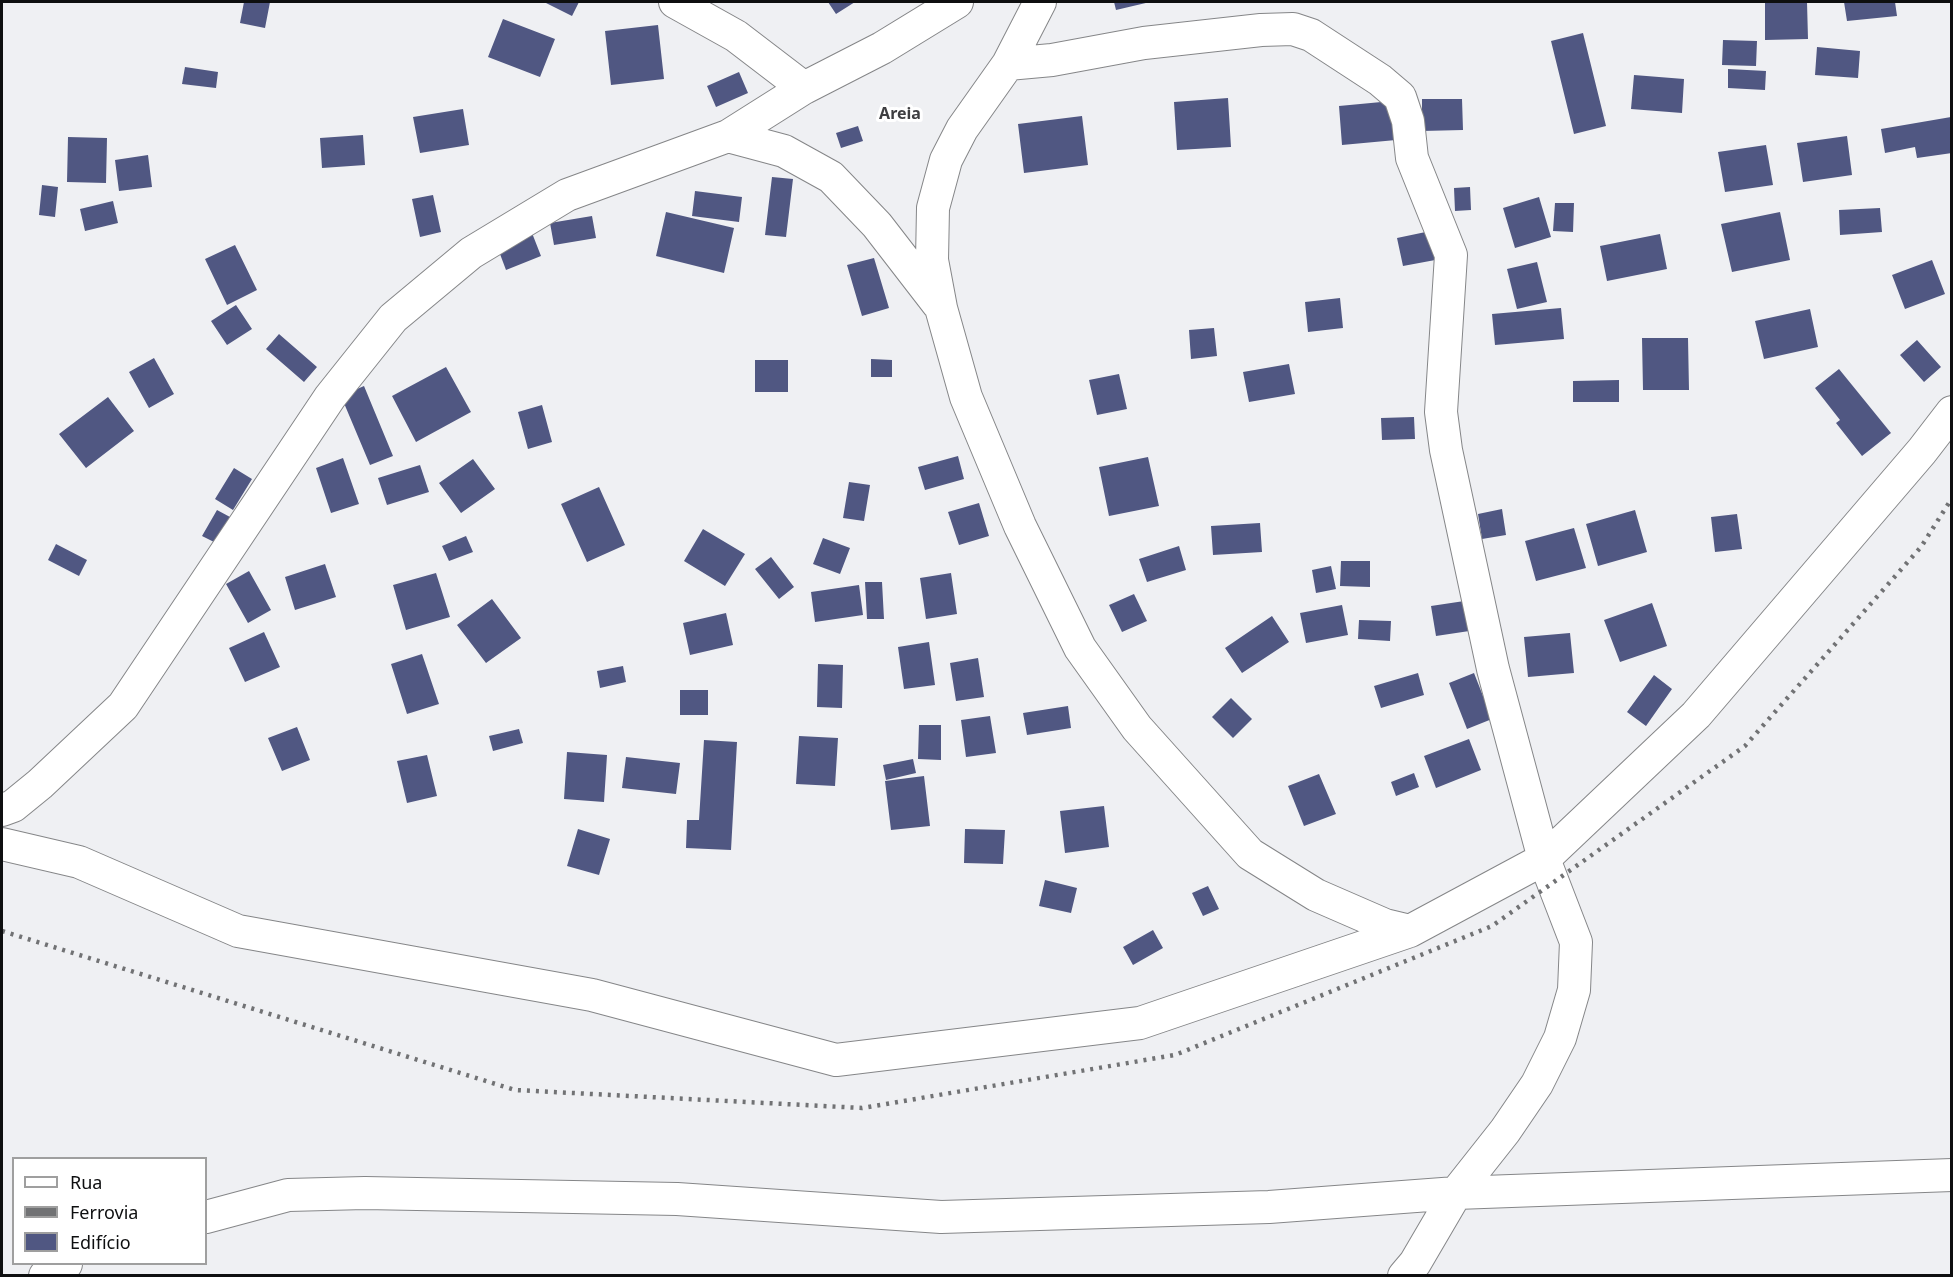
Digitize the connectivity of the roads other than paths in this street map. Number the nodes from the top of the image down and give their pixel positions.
1 (675, 2) edge
2 (957, 2) edge
3 (1040, 2) edge
4 (1008, 64) junction
5 (804, 88) junction
6 (728, 136) junction
7 (941, 308) junction
8 (1952, 412) edge
9 (2, 810) edge
10 (2, 844) edge
11 (1544, 859) junction
12 (1410, 931) junction
13 (1952, 1175) edge
14 (1456, 1193) junction
15 (207, 1216) edge
16 (62, 1265) edge
17 (45, 1275) edge
18 (1404, 1275) edge

1 - 5 street
2 - 5 street
3 - 4 street
4 - 7 street
4 - 11 street
5 - 6 street
6 - 7 street
6 - 9 street
7 - 12 street
8 - 11 street
10 - 12 street
11 - 12 street
11 - 14 street
13 - 14 street
14 - 15 street
14 - 18 street
16 - 17 street

